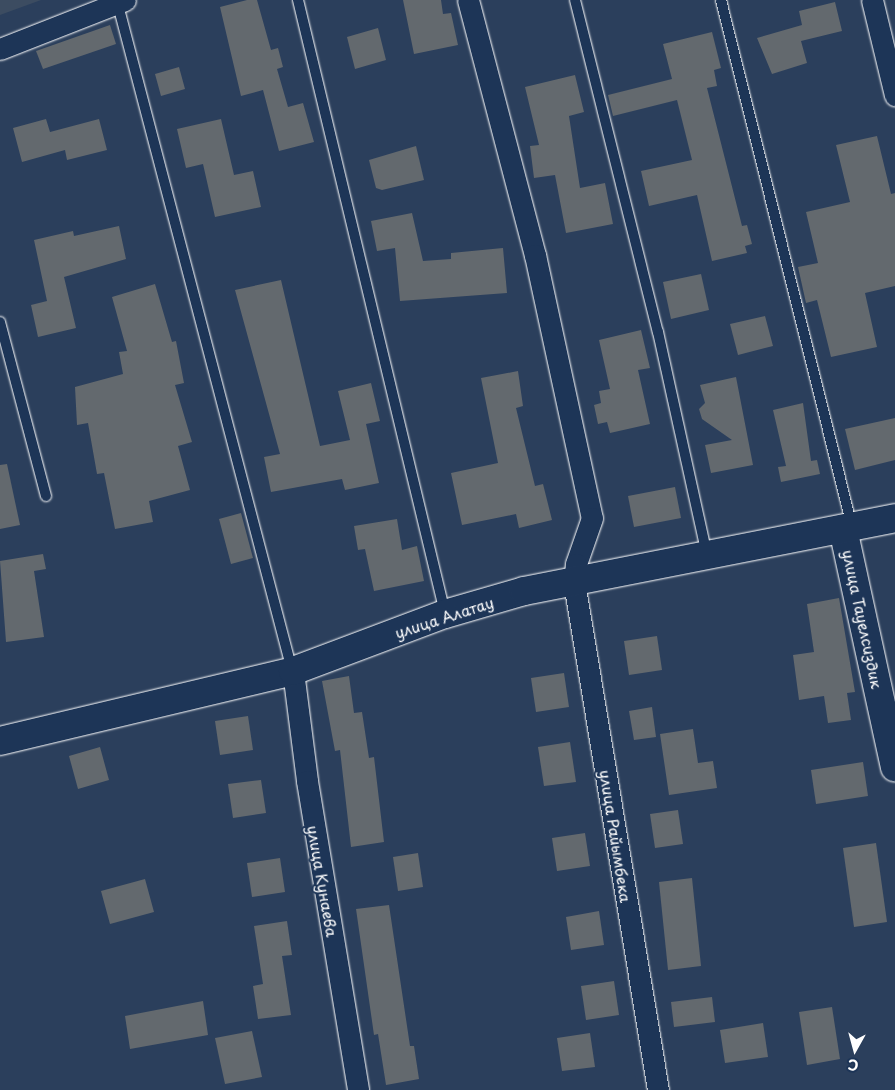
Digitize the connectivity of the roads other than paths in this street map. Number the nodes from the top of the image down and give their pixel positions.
1 (298, 0) edge
2 (468, 0) edge
3 (575, 0) edge
4 (721, 0) edge
5 (872, 0) edge
6 (121, 2) edge
7 (0, 49) edge
8 (895, 95) edge
9 (0, 322) edge
10 (46, 496) dead end
11 (895, 518) edge
12 (848, 528) junction
13 (707, 556) junction
14 (574, 582) junction
15 (445, 614) junction
16 (292, 671) junction
17 (0, 741) edge
18 (895, 768) edge
19 (358, 1090) edge
20 (658, 1090) edge

1 - 15 lane
2 - 14 street, улица Райымбека
3 - 13 lane
4 - 12 lane
5 - 8 street
6 - 7 street
6 - 16 lane
9 - 10 lane
11 - 12 street, улица Алатау
12 - 13 street, улица Алатау
12 - 18 street, улица Тауелсиздик
13 - 14 street, улица Алатау
14 - 15 street, улица Алатау
14 - 20 street, улица Райымбека
15 - 16 street, улица Алатау
16 - 17 street, улица Алатау
16 - 19 street, улица Кунаева

